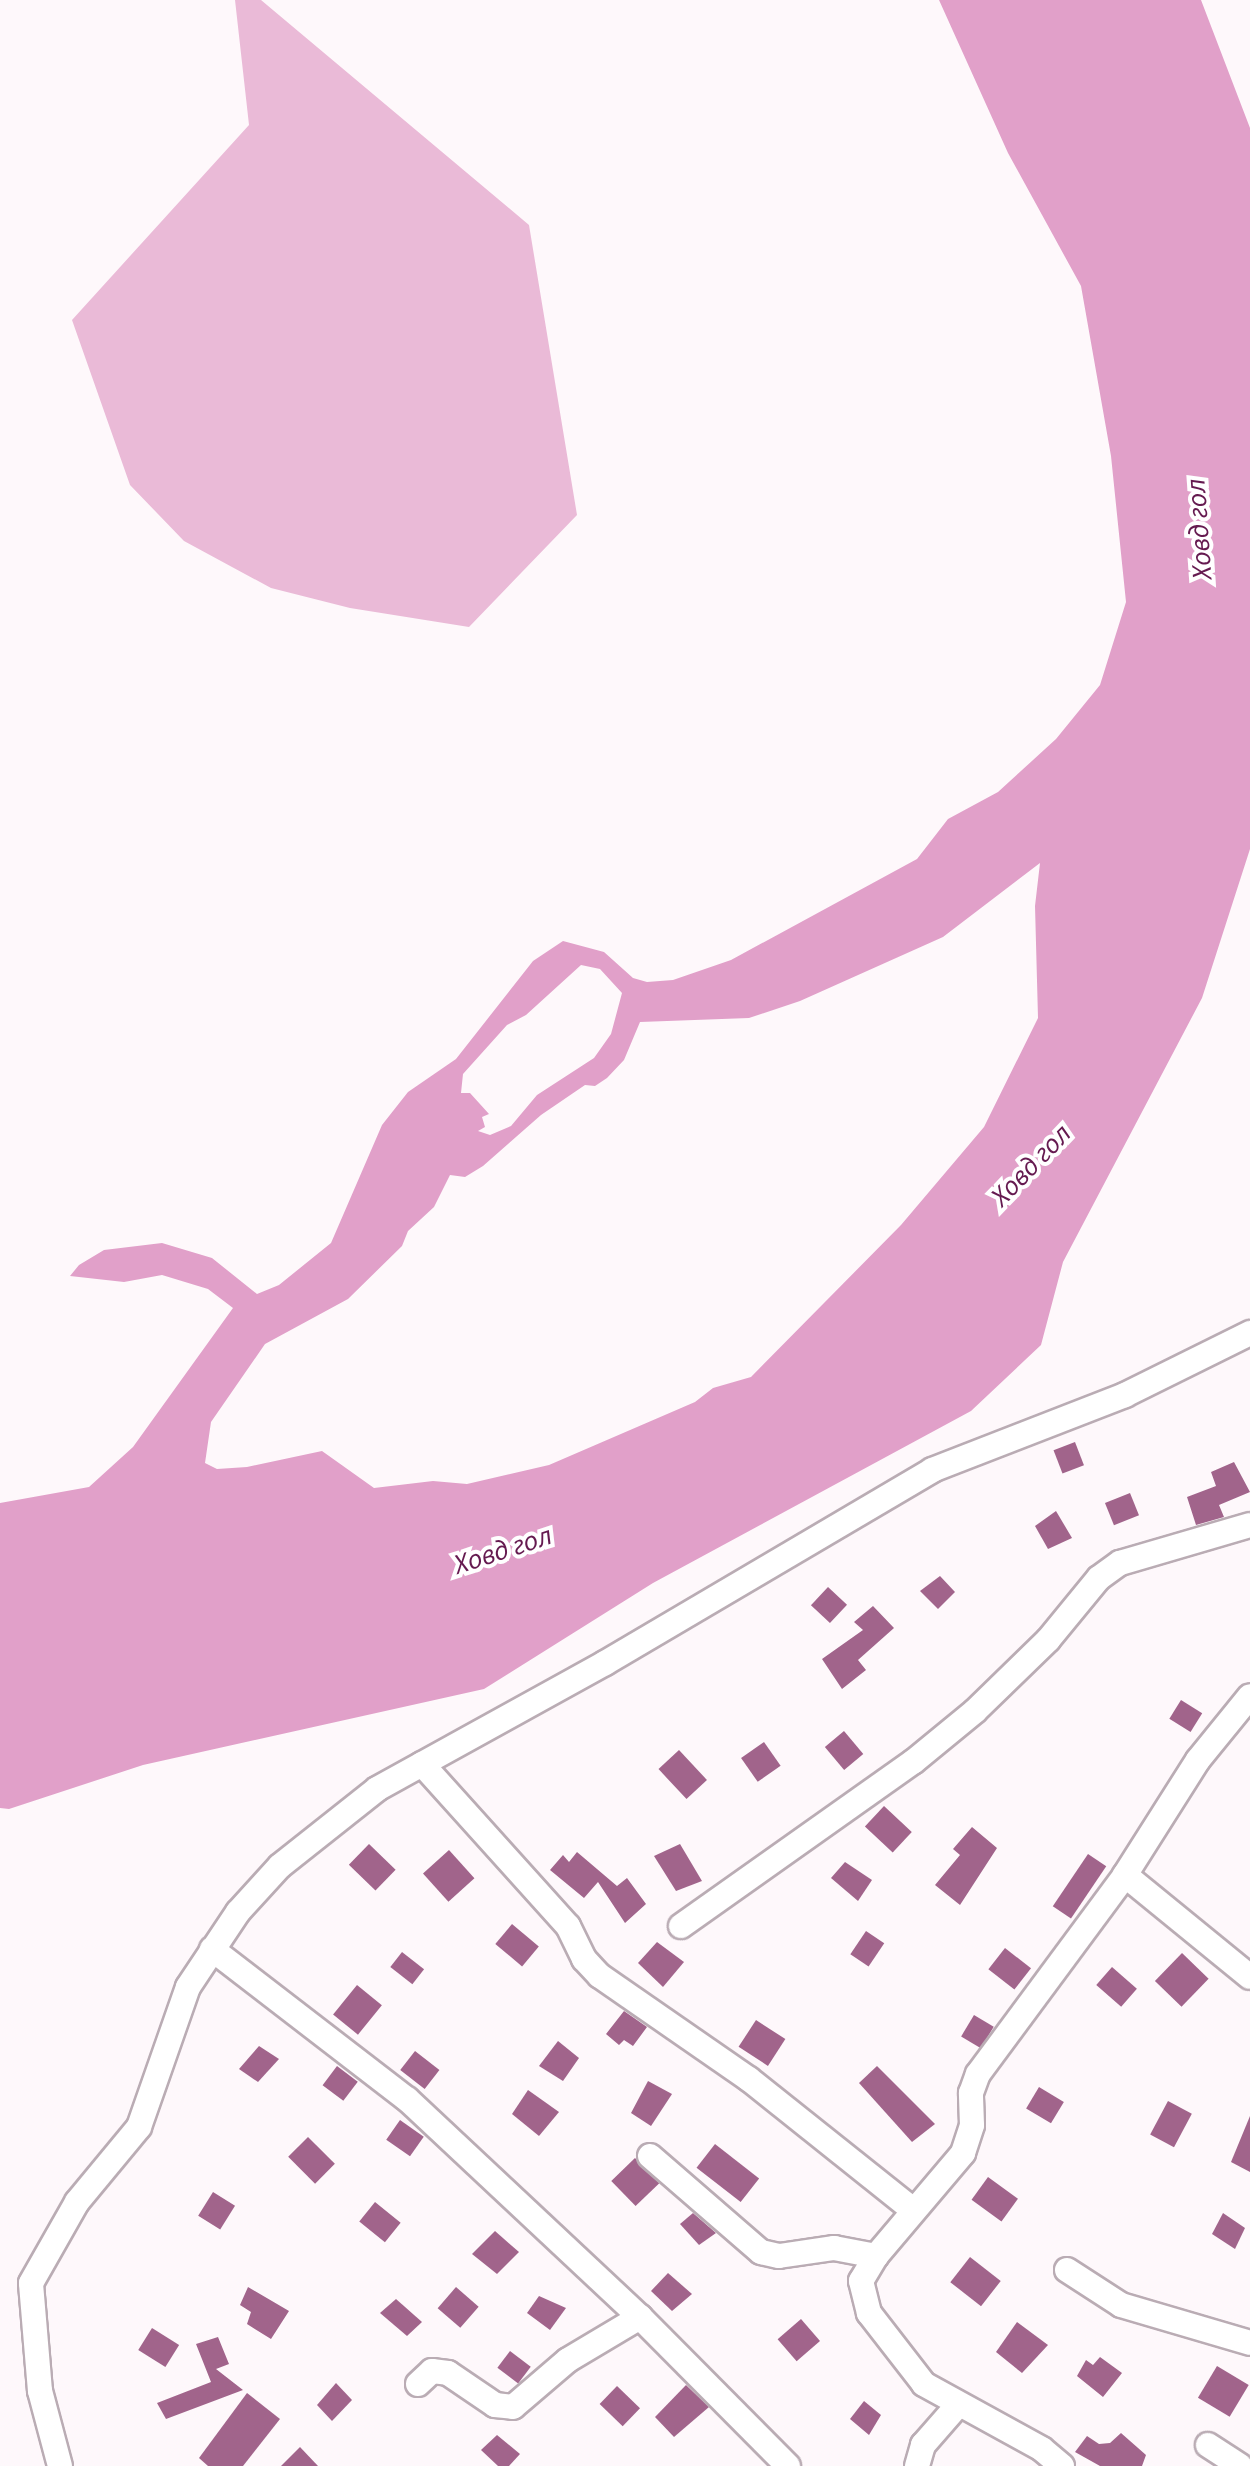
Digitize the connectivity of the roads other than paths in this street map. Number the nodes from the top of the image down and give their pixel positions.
1 (1250, 1333) edge
2 (1250, 1525) edge
3 (1250, 1696) edge
4 (422, 1764) junction
5 (1125, 1875) junction
6 (681, 1926) dead end
7 (212, 1949) junction
8 (1250, 1977) edge
9 (650, 2156) dead end
10 (913, 2210) junction
11 (876, 2256) junction
12 (1067, 2270) dead end
13 (640, 2317) junction
14 (1250, 2343) edge
15 (418, 2384) dead end
16 (957, 2406) junction
17 (1208, 2445) dead end
18 (60, 2466) edge
19 (788, 2466) edge
20 (917, 2466) edge
21 (1062, 2466) edge
22 (1240, 2466) edge

1 - 4 street
2 - 6 street
3 - 5 street
4 - 7 street
4 - 10 street
5 - 8 street
5 - 10 street
7 - 13 street
7 - 18 street
9 - 11 street
10 - 11 street
11 - 16 street
12 - 14 street
13 - 15 street
13 - 19 street
16 - 20 street
16 - 21 street
17 - 22 street

